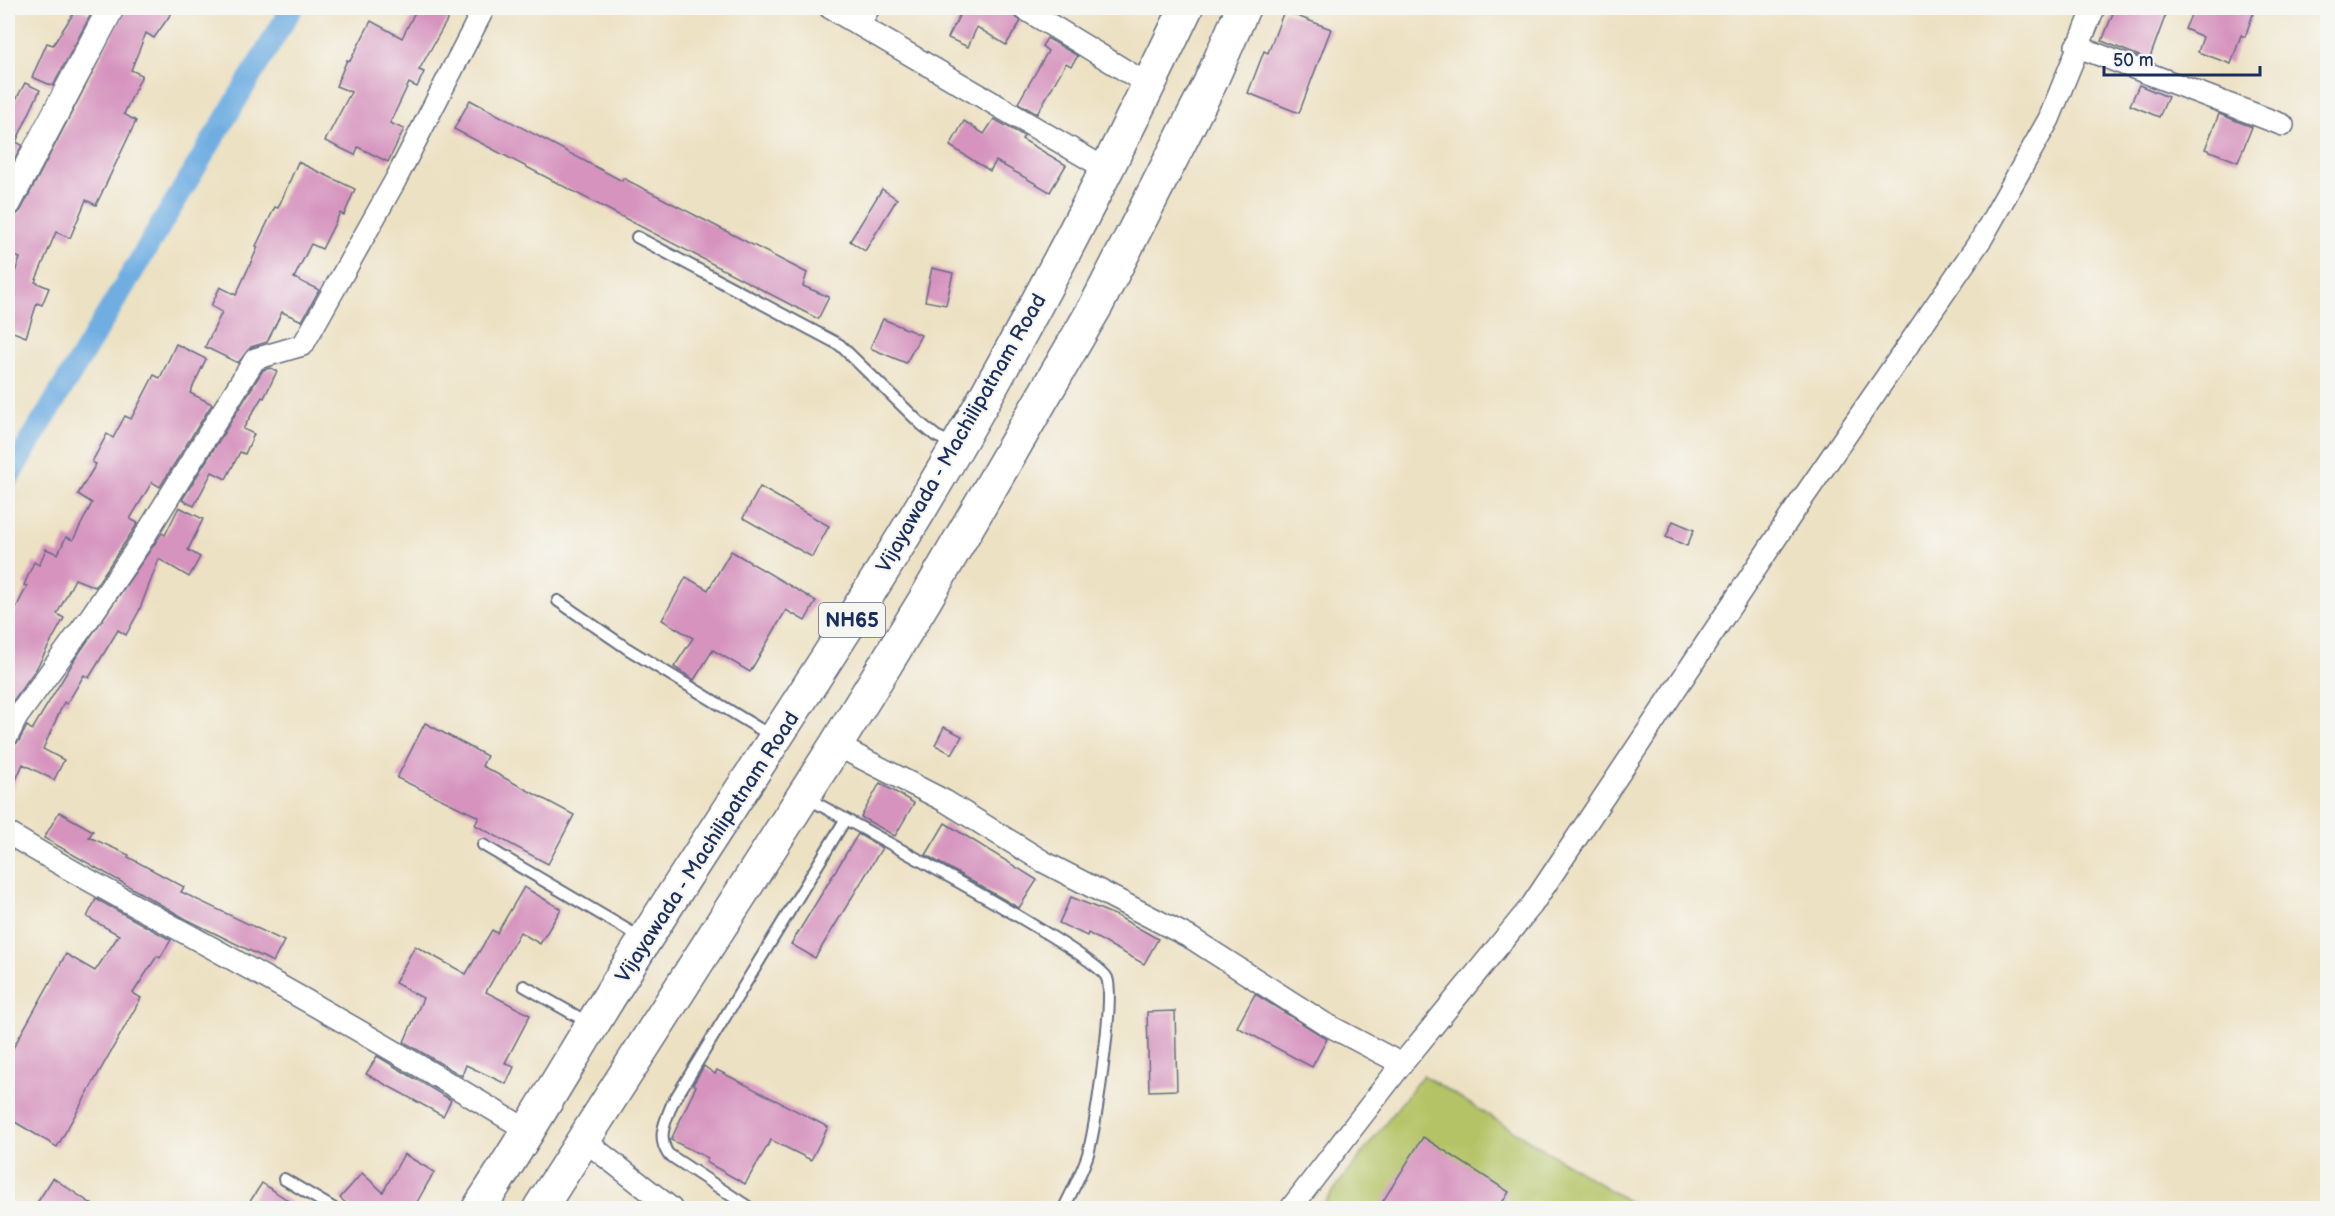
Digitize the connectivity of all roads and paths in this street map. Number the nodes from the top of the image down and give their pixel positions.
1 (111, 8) edge
2 (484, 8) edge
3 (830, 8) edge
4 (1023, 8) edge
5 (1186, 8) edge
6 (1244, 8) edge
7 (2094, 8) edge
8 (864, 16) edge
9 (2076, 46) junction
10 (1149, 85) junction
11 (2283, 125) dead end
12 (1106, 169) junction
13 (8, 203) edge
14 (637, 237) dead end
15 (957, 446) junction
16 (558, 601) dead end
17 (8, 735) edge
18 (777, 740) junction
19 (836, 745) junction
20 (804, 796) junction
21 (845, 820) junction
22 (8, 833) edge
23 (483, 845) dead end
24 (645, 940) junction
25 (524, 986) dead end
26 (592, 1025) junction
27 (1402, 1064) junction
28 (527, 1130) junction
29 (584, 1140) junction
30 (284, 1179) dead end
31 (333, 1209) edge
32 (479, 1209) edge
33 (540, 1209) edge
34 (671, 1209) edge
35 (750, 1209) edge
36 (1064, 1209) edge
37 (1291, 1209) edge

1 - 13 street
2 - 17 street
3 - 8 street
4 - 10 street
5 - 10 highway, Vijayawada - Machilipatnam Road / NH65
6 - 19 highway, NH65
7 - 9 street
8 - 12 street
9 - 11 street
9 - 27 street
10 - 12 highway, Vijayawada - Machilipatnam Road / NH65
12 - 15 highway, Vijayawada - Machilipatnam Road / NH65
14 - 15 lane
15 - 18 highway, Vijayawada - Machilipatnam Road / NH65
16 - 18 lane
18 - 24 highway, Vijayawada - Machilipatnam Road / NH65
19 - 20 highway, NH65
19 - 27 street
20 - 21 lane
20 - 29 highway, NH65
21 - 35 lane
21 - 36 lane
22 - 28 street
23 - 24 lane
24 - 26 highway, Vijayawada - Machilipatnam Road / NH65
25 - 26 lane
26 - 28 highway, Vijayawada - Machilipatnam Road / NH65
27 - 37 street
28 - 32 highway, Vijayawada - Machilipatnam Road / NH65
29 - 33 highway, NH65
29 - 34 street
30 - 31 lane

